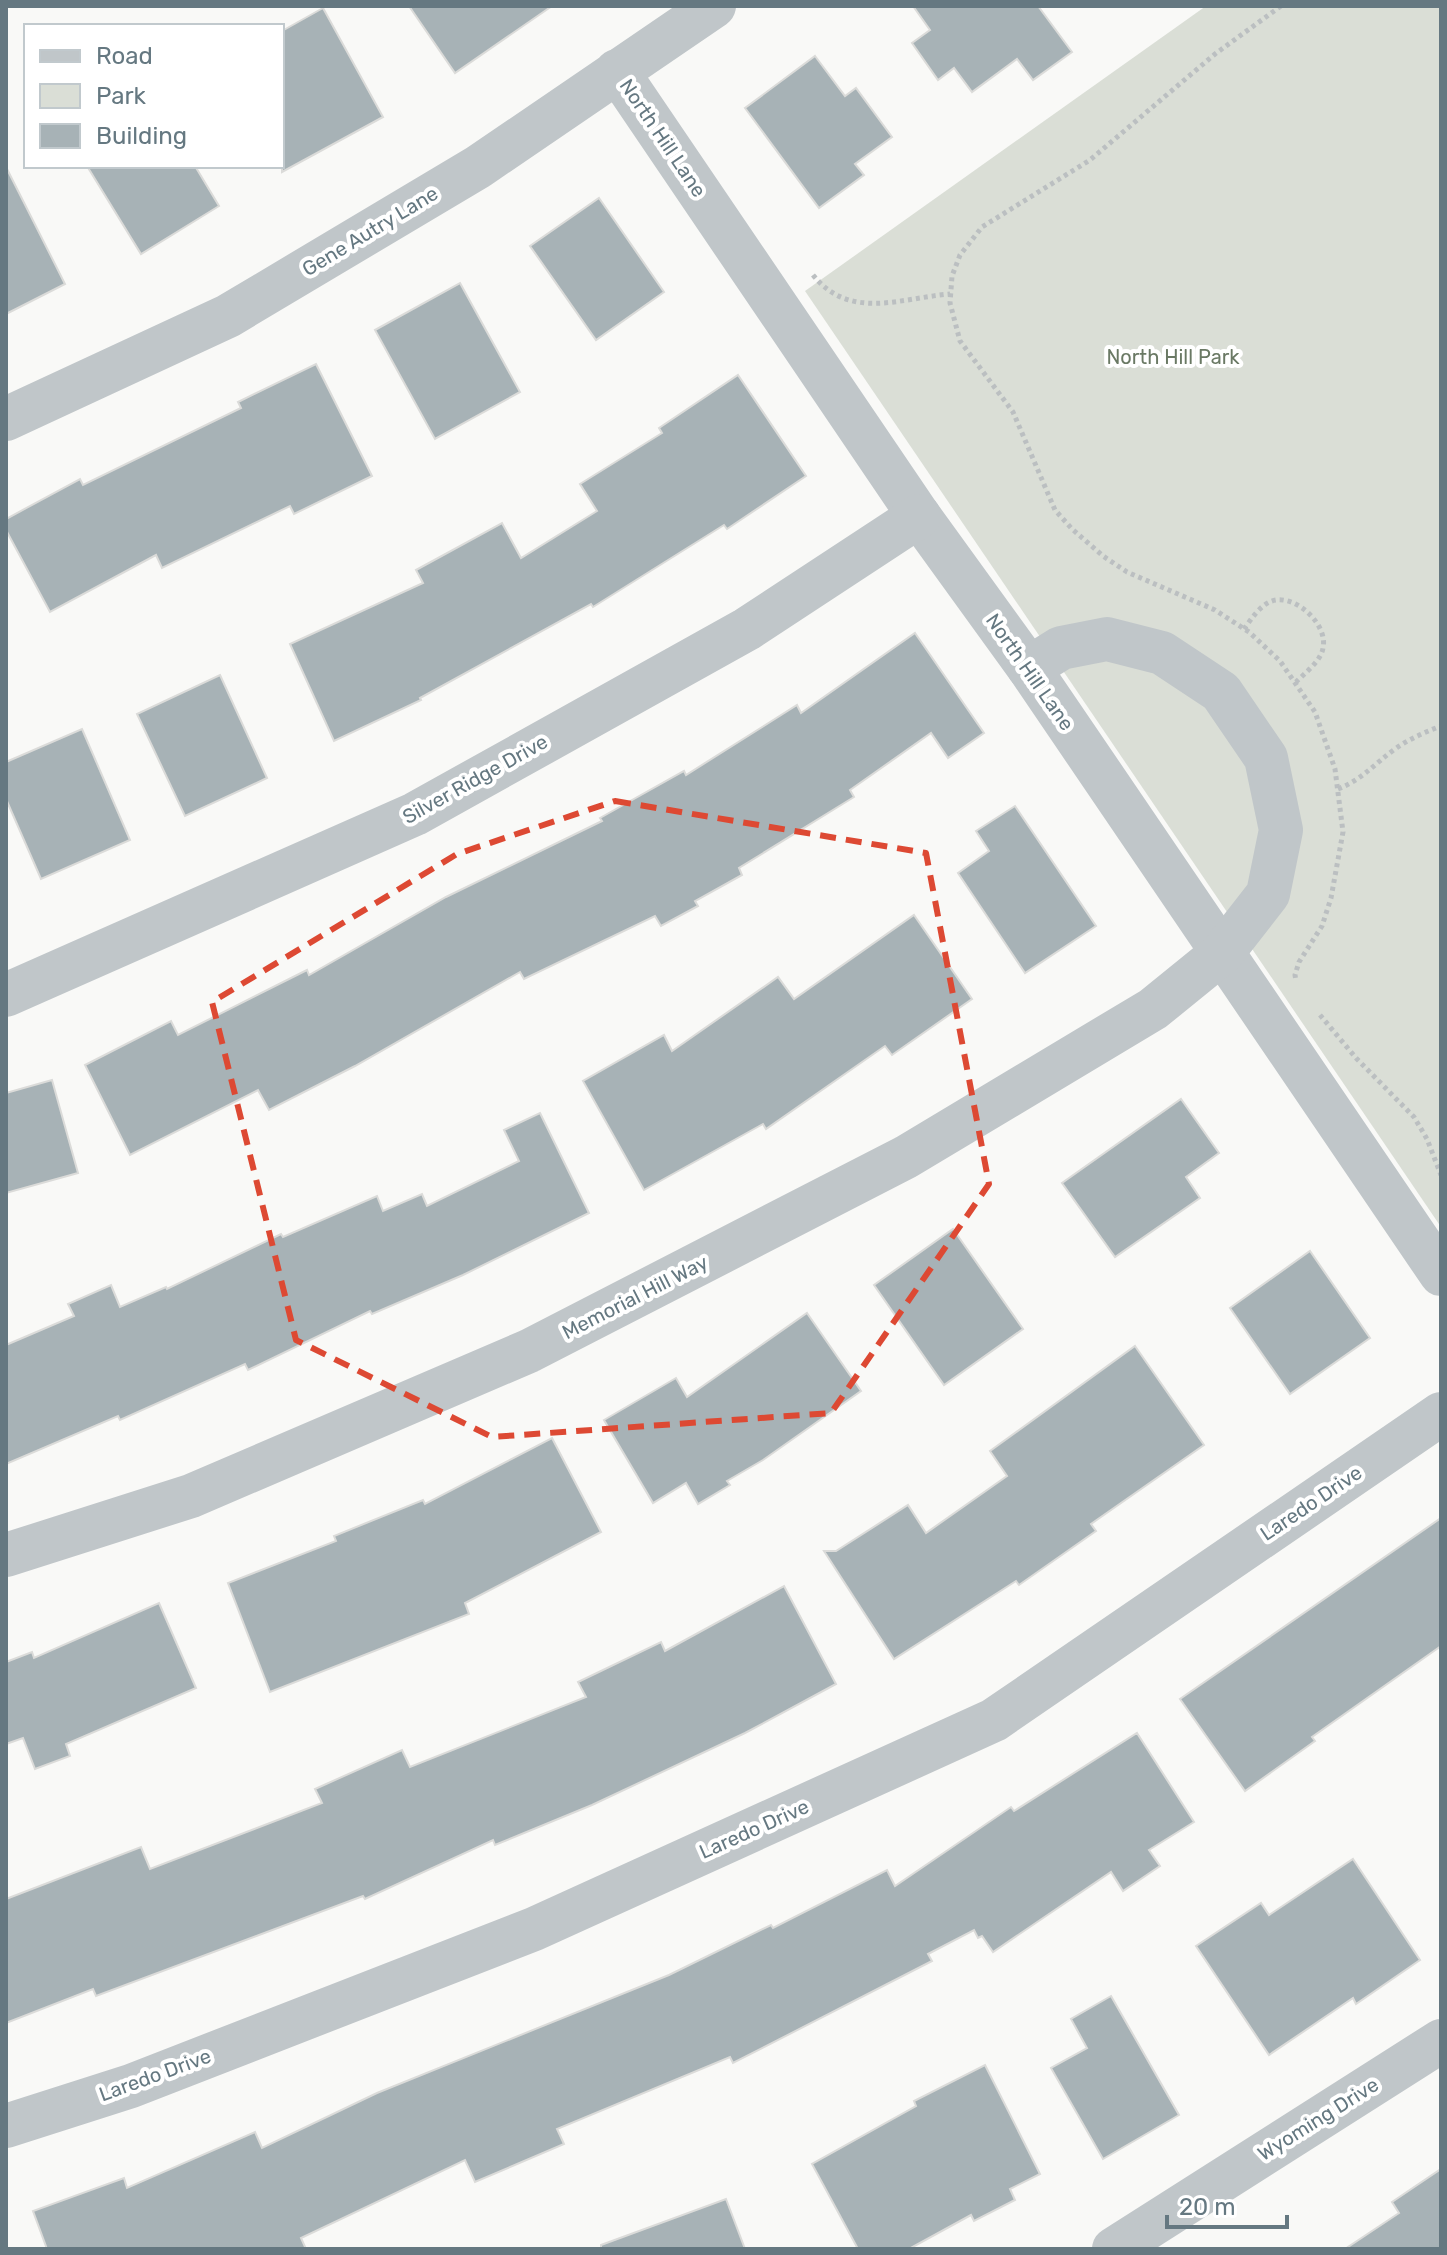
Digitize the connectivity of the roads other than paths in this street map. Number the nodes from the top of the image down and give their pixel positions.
1 (714, 6) edge
2 (617, 71) junction
3 (6, 419) edge
4 (919, 516) junction
5 (1029, 668) junction
6 (1222, 953) junction
7 (6, 995) edge
8 (1441, 1274) edge
9 (1441, 1414) edge
10 (6, 1555) edge
11 (1441, 2041) edge
12 (6, 2126) edge
13 (1114, 2249) edge

1 - 2 street, Gene Autry Lane
2 - 3 street, Gene Autry Lane
2 - 4 street, North Hill Lane
4 - 5 street, North Hill Lane
4 - 7 street, Silver Ridge Drive
5 - 6 street, North Hill Lane
5 - 6 street, Memorial Hill Way
6 - 8 street, North Hill Lane
6 - 10 street, Memorial Hill Way
9 - 12 street, Laredo Drive
11 - 13 street, Wyoming Drive

